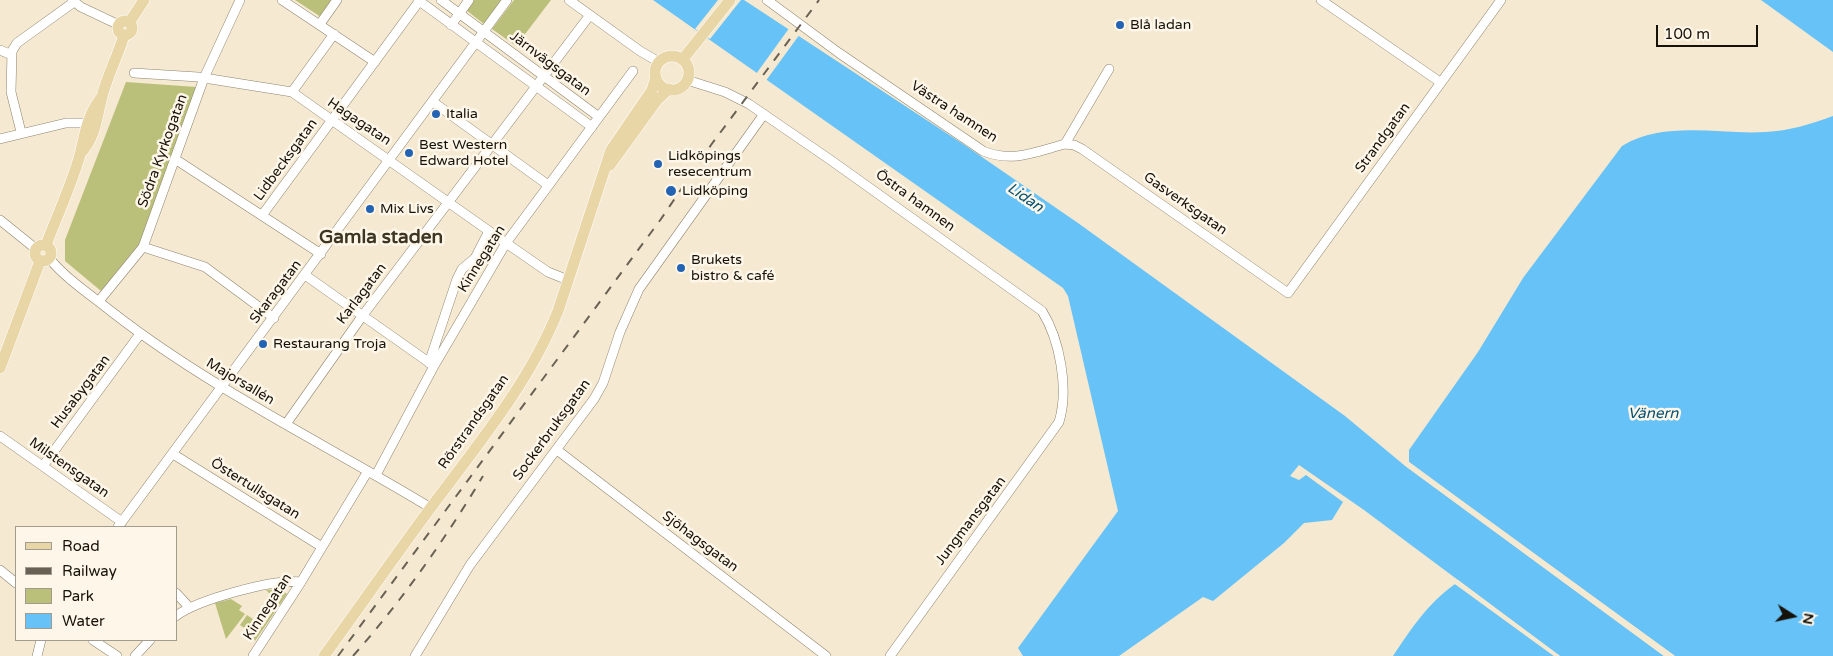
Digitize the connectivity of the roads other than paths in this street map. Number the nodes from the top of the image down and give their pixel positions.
1 (144, 0) edge
2 (240, 0) edge
3 (282, 0) edge
4 (337, 0) edge
5 (419, 0) edge
6 (441, 0) edge
7 (469, 0) edge
8 (507, 0) edge
9 (569, 0) edge
10 (730, 0) edge
11 (767, 0) edge
12 (1501, 0) edge
13 (73, 1) edge
14 (1327, 2) edge
15 (459, 14) junction
16 (590, 15) junction
17 (320, 24) junction
18 (451, 25) junction
19 (124, 28) junction
20 (484, 32) junction
21 (334, 34) junction
22 (476, 43) junction
23 (0, 50) edge
24 (12, 55) junction
25 (683, 59) junction
26 (375, 62) junction
27 (659, 62) junction
28 (1109, 69) dead end
29 (633, 71) dead end
30 (134, 73) dead end
31 (543, 76) junction
32 (656, 77) junction
33 (204, 78) junction
34 (688, 80) junction
35 (1440, 82) junction
36 (535, 86) junction
37 (669, 89) junction
38 (292, 92) junction
39 (101, 98) junction
40 (433, 102) junction
41 (764, 114) junction
42 (599, 118) junction
43 (331, 121) junction
44 (88, 123) junction
45 (592, 126) junction
46 (21, 132) junction
47 (0, 139) edge
48 (492, 144) junction
49 (1065, 144) junction
50 (80, 154) junction
51 (175, 159) junction
52 (391, 160) junction
53 (601, 179) junction
54 (548, 185) junction
55 (449, 202) junction
56 (263, 214) junction
57 (0, 220) edge
58 (489, 231) junction
59 (506, 244) junction
60 (41, 247) junction
61 (143, 247) junction
62 (321, 254) junction
63 (45, 259) junction
64 (305, 276) junction
65 (568, 280) junction
66 (1288, 293) joint
67 (99, 301) junction
68 (363, 315) junction
69 (274, 318) junction
70 (140, 334) junction
71 (431, 364) junction
72 (0, 368) edge
73 (221, 388) junction
74 (1063, 398) joint
75 (286, 424) junction
76 (0, 436) edge
77 (557, 450) junction
78 (173, 454) junction
79 (43, 466) junction
80 (372, 473) junction
81 (431, 508) junction
82 (120, 525) edge
83 (322, 547) junction
84 (1, 572) edge
85 (15, 582) edge
86 (301, 582) junction
87 (178, 594) edge
88 (189, 607) junction
89 (178, 615) edge
90 (41, 641) edge
91 (94, 641) edge
92 (149, 641) edge
93 (37, 656) edge
94 (117, 656) edge
95 (135, 656) edge
96 (253, 656) edge
97 (324, 656) edge
98 (415, 656) edge
99 (826, 656) edge
100 (890, 656) edge

1 - 19 main road
2 - 33 street, Södra Kyrkogatan
3 - 17 street
4 - 17 street
5 - 18 street, Järnvägsgatan
5 - 26 street, Lidbecksgatan
6 - 15 street, Järnvägsgatan
7 - 15 street
8 - 20 street, Skaragatan
9 - 16 street
10 - 25 main road
11 - 49 street, Västra hamnen
12 - 35 street, Strandgatan
13 - 19 street
13 - 24 street
14 - 35 street
15 - 18 street
15 - 20 street, Järnvägsgatan
16 - 27 street
16 - 31 street, Karlagatan
17 - 21 street
18 - 22 street, Järnvägsgatan
19 - 39 main road
20 - 22 street, Skaragatan
20 - 31 street, Järnvägsgatan
21 - 26 street
21 - 38 street
22 - 36 street, Järnvägsgatan
22 - 40 street, Skaragatan
23 - 24 street
24 - 46 street
25 - 27 main road
25 - 34 main road
26 - 43 street, Lidbecksgatan
27 - 32 main road
28 - 49 street
29 - 42 street, Kinnegatan
30 - 33 street, Hagagatan
31 - 36 street, Karlagatan
31 - 42 street, Järnvägsgatan
32 - 37 main road
32 - 53 main road, Rörstrandsgatan
33 - 38 street, Hagagatan
33 - 51 street, Södra Kyrkogatan
34 - 37 main road
34 - 41 street, Östra hamnen
35 - 66 street, Strandgatan
36 - 45 street, Järnvägsgatan
36 - 48 street, Karlagatan
37 - 53 main road, Rörstrandsgatan
38 - 43 street, Hagagatan
39 - 44 main road
39 - 50 main road
40 - 48 street
40 - 52 street, Skaragatan
41 - 74 street, Östra hamnen
41 - 77 street, Sockerbruksgatan
42 - 45 street, Kinnegatan
43 - 52 street, Hagagatan
43 - 56 street, Lidbecksgatan
44 - 46 street
44 - 50 main road
45 - 54 street, Kinnegatan
46 - 47 street
48 - 54 street
48 - 55 street, Karlagatan
49 - 66 street, Gasverksgatan
50 - 60 main road
51 - 56 street
51 - 61 street, Södra Kyrkogatan
52 - 55 street, Hagagatan
52 - 62 street, Skaragatan
53 - 65 main road, Rörstrandsgatan
54 - 59 street, Kinnegatan
55 - 58 street, Hagagatan
55 - 68 street, Karlagatan
56 - 62 street
57 - 60 street
58 - 59 street, Hagagatan
58 - 71 street
59 - 65 street, Hagagatan
59 - 71 street, Kinnegatan
60 - 63 main road
61 - 67 street, Södra Kyrkogatan
61 - 69 street
62 - 64 street, Skaragatan
63 - 67 street, Majorsallén
63 - 72 main road
64 - 68 street
64 - 69 street, Skaragatan
65 - 81 main road, Rörstrandsgatan
67 - 70 street, Majorsallén
68 - 71 street
68 - 75 street, Karlagatan
69 - 73 street, Skaragatan
70 - 73 street, Majorsallén
70 - 79 street, Husabygatan
71 - 80 street, Kinnegatan
73 - 75 street, Majorsallén
73 - 78 street, Skaragatan
74 - 100 street, Jungmansgatan
75 - 80 street, Majorsallén
76 - 79 street, Milstensgatan
77 - 98 street, Sockerbruksgatan
77 - 99 street, Sjöhagsgatan
78 - 82 street, Skaragatan
78 - 83 street, Östertullsgatan
79 - 82 street, Milstensgatan
80 - 81 street, Majorsallén
80 - 83 street, Kinnegatan
81 - 97 main road, Rörstrandsgatan
83 - 86 street, Kinnegatan
84 - 85 street
86 - 88 street
86 - 96 street, Kinnegatan
87 - 88 street
88 - 89 street
90 - 93 street
91 - 94 street
92 - 95 street

